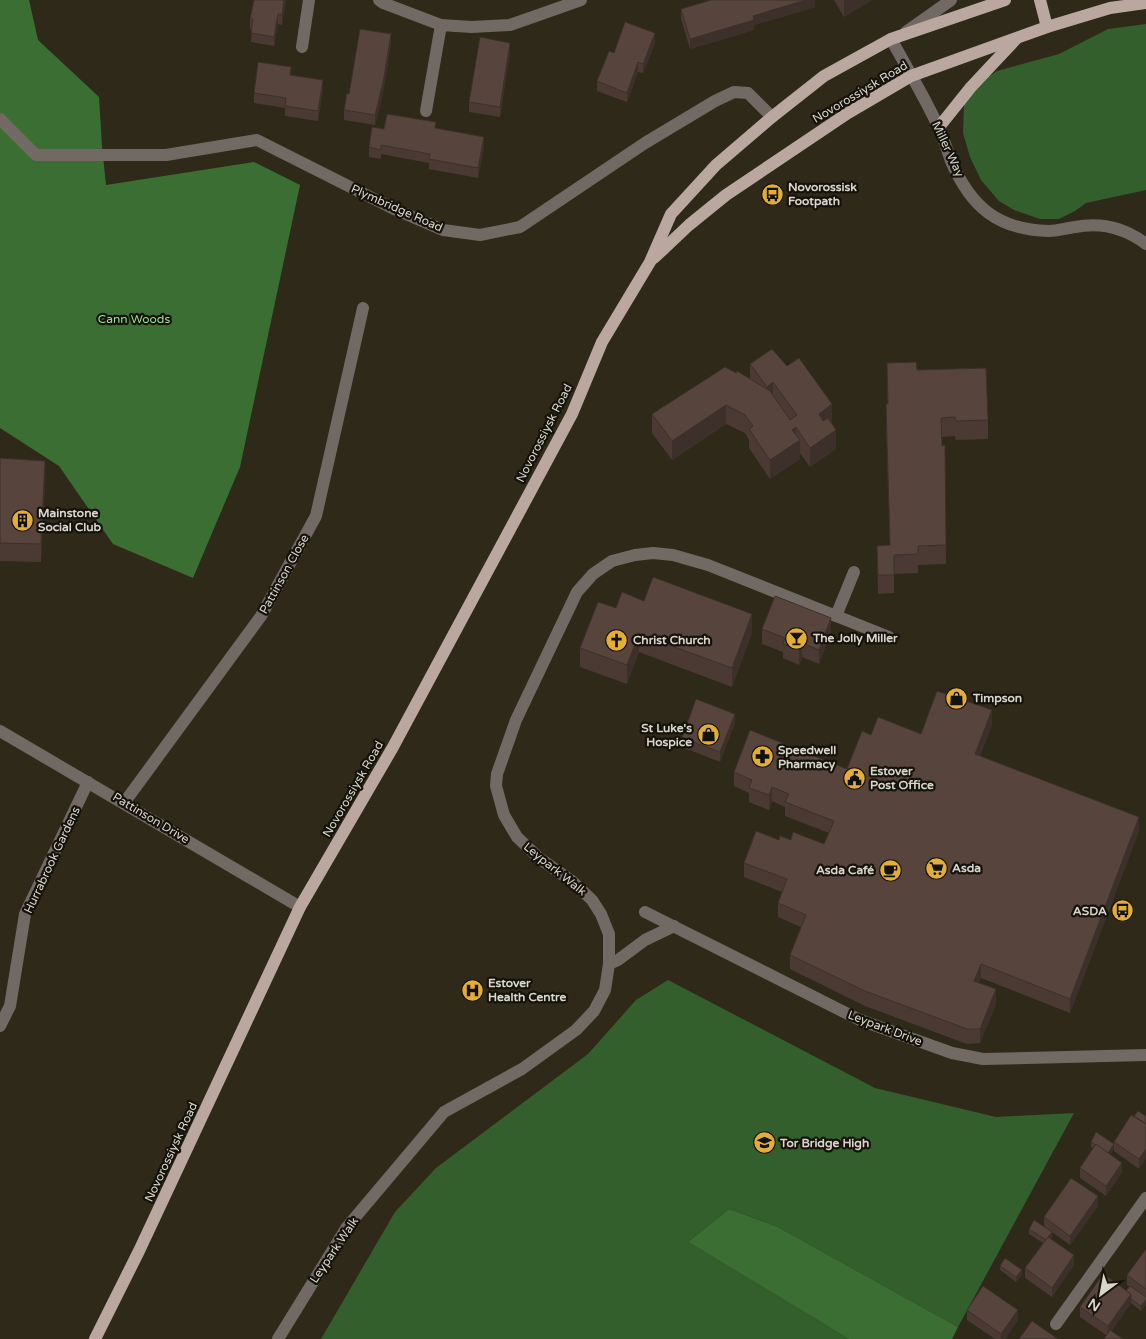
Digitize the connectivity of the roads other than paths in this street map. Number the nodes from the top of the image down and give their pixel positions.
1 (309, 0) edge
2 (379, 0) edge
3 (580, 0) edge
4 (950, 0) edge
5 (1005, 0) edge
6 (1040, 0) edge
7 (1146, 3) edge
8 (441, 25) junction
9 (1047, 27) junction
10 (897, 37) junction
11 (1018, 38) junction
12 (302, 47) dead end
13 (911, 76) junction
14 (426, 110) dead end
15 (772, 117) junction
16 (0, 118) edge
17 (939, 127) junction
18 (1146, 244) edge
19 (650, 262) junction
20 (363, 308) dead end
21 (854, 572) dead end
22 (836, 616) junction
23 (889, 638) dead end
24 (0, 731) edge
25 (88, 782) junction
26 (124, 803) junction
27 (300, 907) junction
28 (645, 912) dead end
29 (674, 926) junction
30 (609, 964) junction
31 (0, 1026) edge
32 (1146, 1055) edge
33 (1146, 1198) edge
34 (1056, 1324) dead end
35 (95, 1339) edge
36 (278, 1339) edge

1 - 12 street
2 - 8 street
3 - 8 street
4 - 10 street
5 - 10 main road, Novorossiysk Road
6 - 9 main road
7 - 9 main road, Novorossiysk Road
8 - 14 street
9 - 11 main road, Novorossiysk Road
10 - 13 street, Miller Way
10 - 15 main road, Novorossiysk Road
11 - 13 main road, Novorossiysk Road
11 - 17 main road
13 - 17 street, Miller Way
13 - 19 main road, Novorossiysk Road
15 - 16 street, Plymbridge Road
15 - 19 main road, Novorossiysk Road
17 - 18 street, Miller Way
19 - 27 main road, Novorossiysk Road
20 - 26 street, Pattinson Close
21 - 22 street
22 - 23 street, Leypark Walk
22 - 30 street, Leypark Walk
24 - 25 street, Pattinson Drive
25 - 26 street, Pattinson Drive
25 - 31 street, Hurrabrook Gardens
26 - 27 street, Pattinson Drive
27 - 35 main road, Novorossiysk Road
28 - 29 street, Leypark Drive
29 - 30 street
29 - 32 street, Leypark Drive
30 - 36 street, Leypark Walk
33 - 34 street

